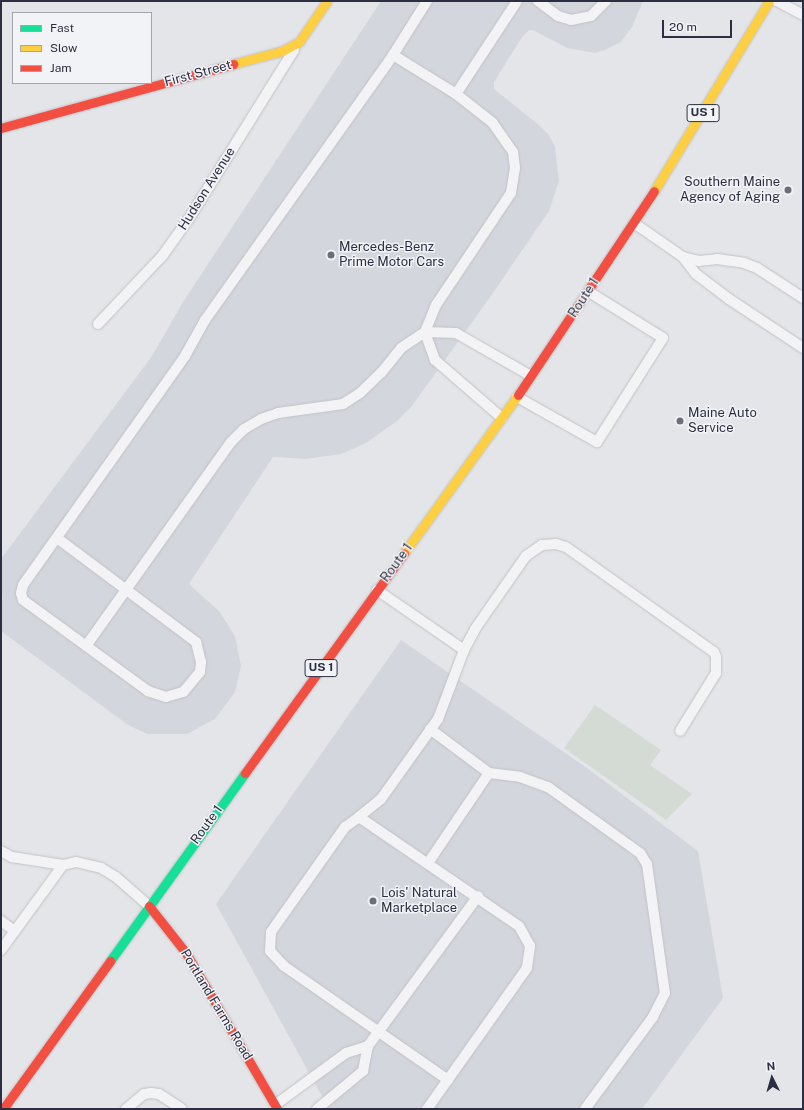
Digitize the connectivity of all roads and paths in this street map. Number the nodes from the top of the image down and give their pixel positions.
1 (327, 1) edge
2 (427, 1) edge
3 (517, 1) edge
4 (538, 1) edge
5 (606, 1) edge
6 (769, 1) edge
7 (777, 1) edge
8 (803, 15) edge
9 (299, 42) junction
10 (394, 55) junction
11 (456, 94) junction
12 (1, 128) edge
13 (634, 223) junction
14 (683, 257) junction
15 (589, 292) junction
16 (803, 298) edge
17 (98, 324) dead end
18 (425, 332) junction
19 (803, 348) edge
20 (531, 376) junction
21 (516, 397) junction
22 (502, 418) junction
23 (57, 538) junction
24 (127, 590) junction
25 (378, 590) junction
26 (86, 646) junction
27 (464, 650) junction
28 (430, 729) junction
29 (680, 731) dead end
30 (489, 773) junction
31 (359, 817) junction
32 (1, 851) edge
33 (428, 863) junction
34 (63, 865) junction
35 (478, 896) junction
36 (149, 906) junction
37 (1, 921) edge
38 (15, 931) junction
39 (1, 950) edge
40 (379, 1031) junction
41 (368, 1046) junction
42 (448, 1080) junction
43 (276, 1107) edge
44 (3, 1109) edge
45 (126, 1109) edge
46 (182, 1109) edge
47 (317, 1109) edge
48 (427, 1109) edge
49 (585, 1109) edge

1 - 9 main road, First Street
2 - 10 lane
3 - 11 lane
4 - 5 lane
6 - 13 main road, Route 1 / US 1
7 - 8 lane
9 - 12 main road, First Street
9 - 17 lane, Hudson Avenue
10 - 11 lane
10 - 23 lane
11 - 18 lane
13 - 14 lane
13 - 15 main road, Route 1 / US 1
14 - 16 lane
14 - 19 lane
15 - 20 main road, Route 1 / US 1
15 - 21 lane
18 - 20 lane
18 - 22 lane
18 - 24 lane
20 - 21 main road, Route 1 / US 1
21 - 22 main road, Route 1 / US 1
22 - 25 main road, Route 1 / US 1
23 - 24 lane
23 - 26 lane
24 - 26 lane
24 - 26 lane
25 - 27 lane
25 - 36 main road, Route 1 / US 1
27 - 28 lane
27 - 29 lane
28 - 30 lane
28 - 31 lane
30 - 33 lane
30 - 49 lane
31 - 33 lane
31 - 40 lane
32 - 34 lane
33 - 35 lane
34 - 36 lane
34 - 38 lane
35 - 40 lane
35 - 42 lane
36 - 43 main road, Portland Farms Road
36 - 44 main road, Route 1 / US 1
37 - 38 lane
38 - 39 lane
40 - 41 lane
40 - 42 lane
41 - 43 lane
41 - 47 lane
42 - 48 lane
45 - 46 lane

